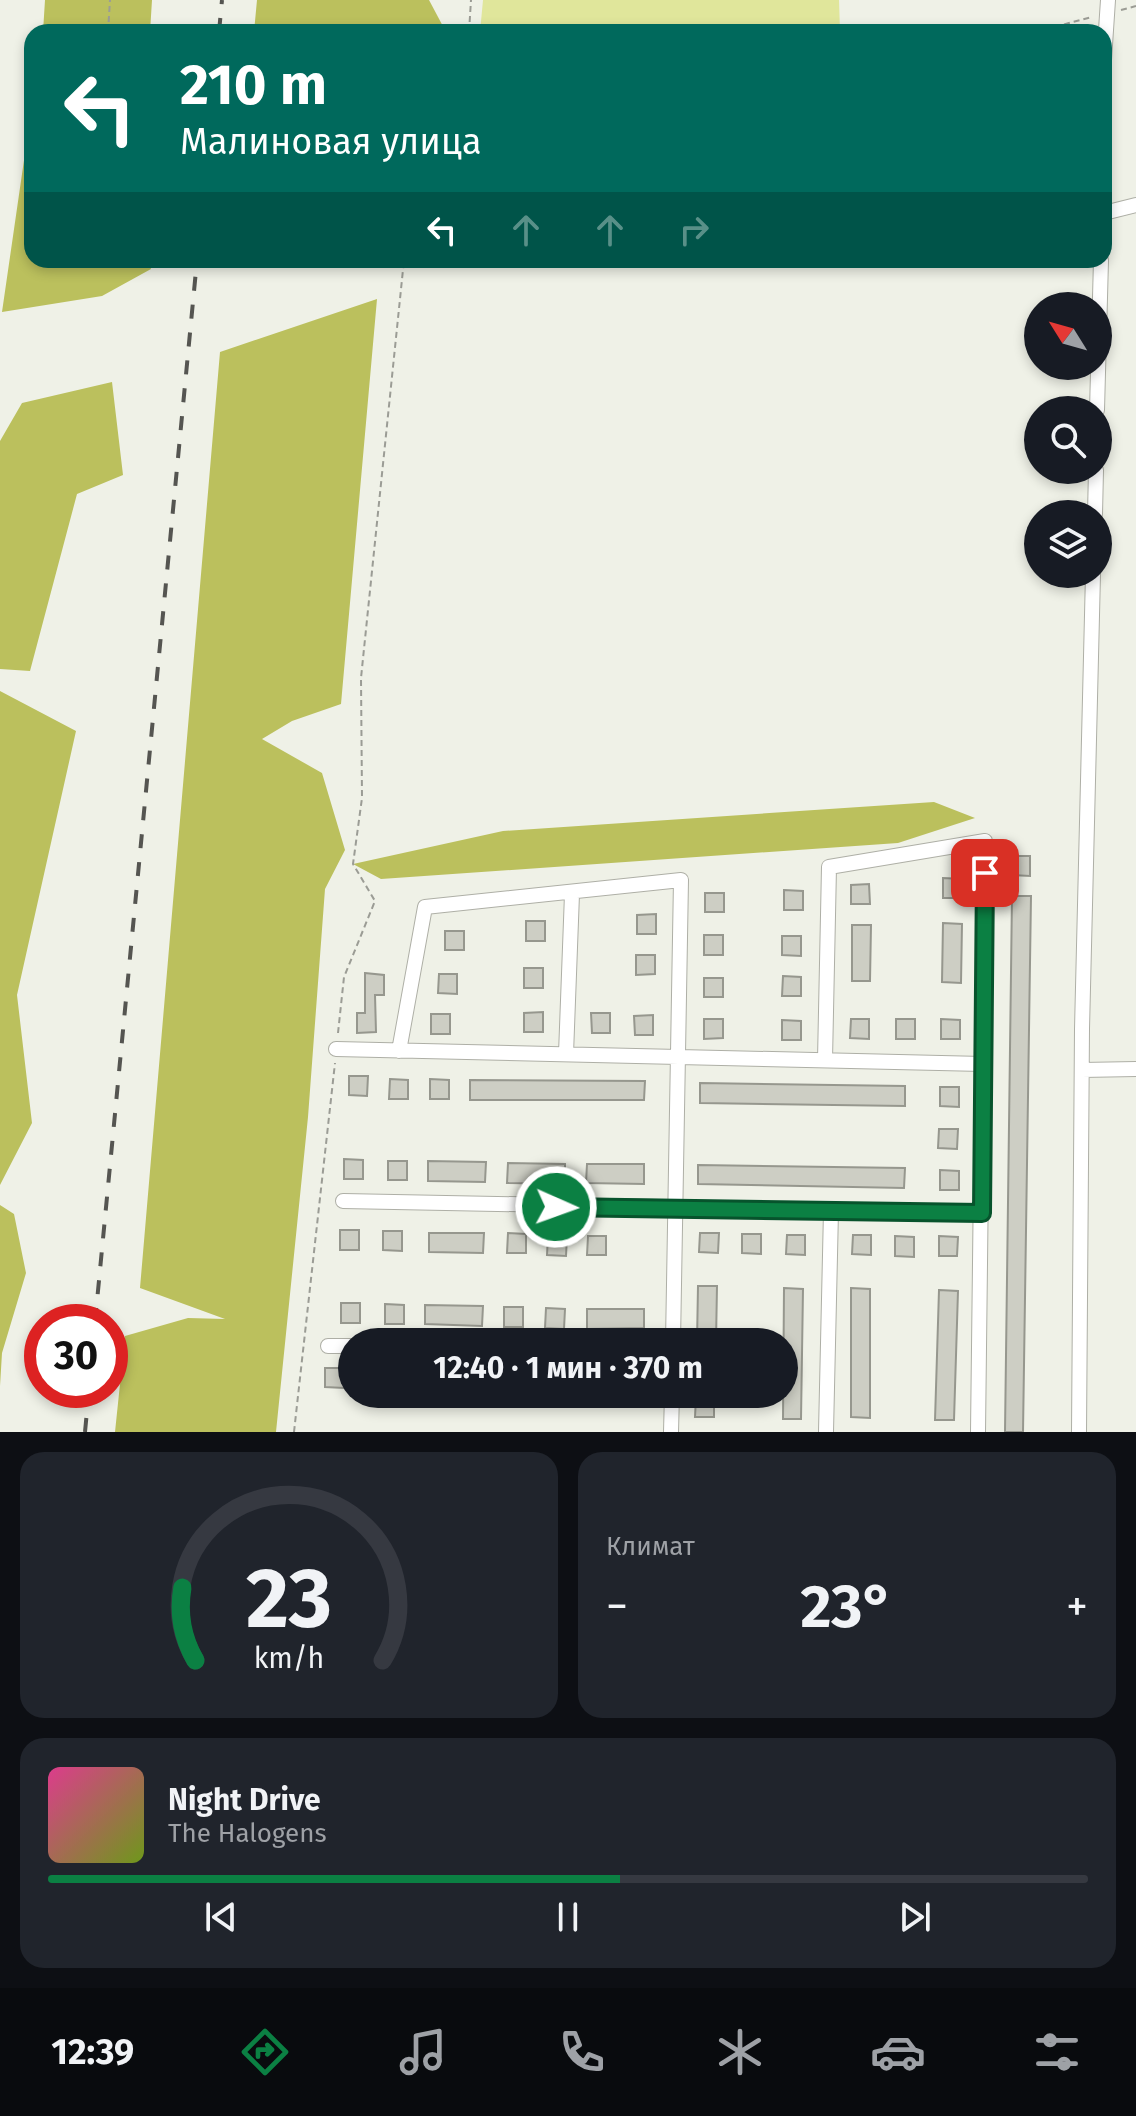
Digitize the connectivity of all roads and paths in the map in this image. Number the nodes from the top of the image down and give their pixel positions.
1 (110, 0) edge
2 (471, 0) edge
3 (1136, 6) edge
4 (1108, 7) edge
5 (108, 24) edge
6 (470, 24) edge
7 (1058, 24) edge
8 (1136, 205) edge
9 (1112, 211) edge
10 (403, 268) edge
11 (1101, 268) edge
12 (1097, 396) edge
13 (1093, 588) edge
14 (572, 894) junction
15 (336, 1049) junction
16 (399, 1051) junction
17 (566, 1054) junction
18 (678, 1057) junction
19 (825, 1060) junction
20 (983, 1064) junction
21 (1136, 1069) edge
22 (1082, 1070) junction
23 (343, 1201) dead end
24 (677, 1210) junction
25 (831, 1211) junction
26 (982, 1213) junction
27 (673, 1328) edge
28 (328, 1346) dead end
29 (338, 1346) edge
30 (672, 1408) edge
31 (294, 1432) edge
32 (671, 1432) edge
33 (826, 1432) edge
34 (978, 1432) edge
35 (1079, 1432) edge

1 - 5 path
2 - 6 path
3 - 4 path
4 - 7 path
8 - 9 street
10 - 15 path
11 - 12 street
13 - 22 street
14 - 16 street
14 - 17 street
14 - 18 street
15 - 16 street
15 - 31 path
16 - 17 street
17 - 18 street
18 - 19 street
18 - 24 street
19 - 20 street
19 - 20 street
20 - 26 street
21 - 22 street
22 - 35 street
23 - 24 street
24 - 25 street
24 - 27 street
25 - 26 street
25 - 33 street
26 - 34 street
28 - 29 street
30 - 32 street

